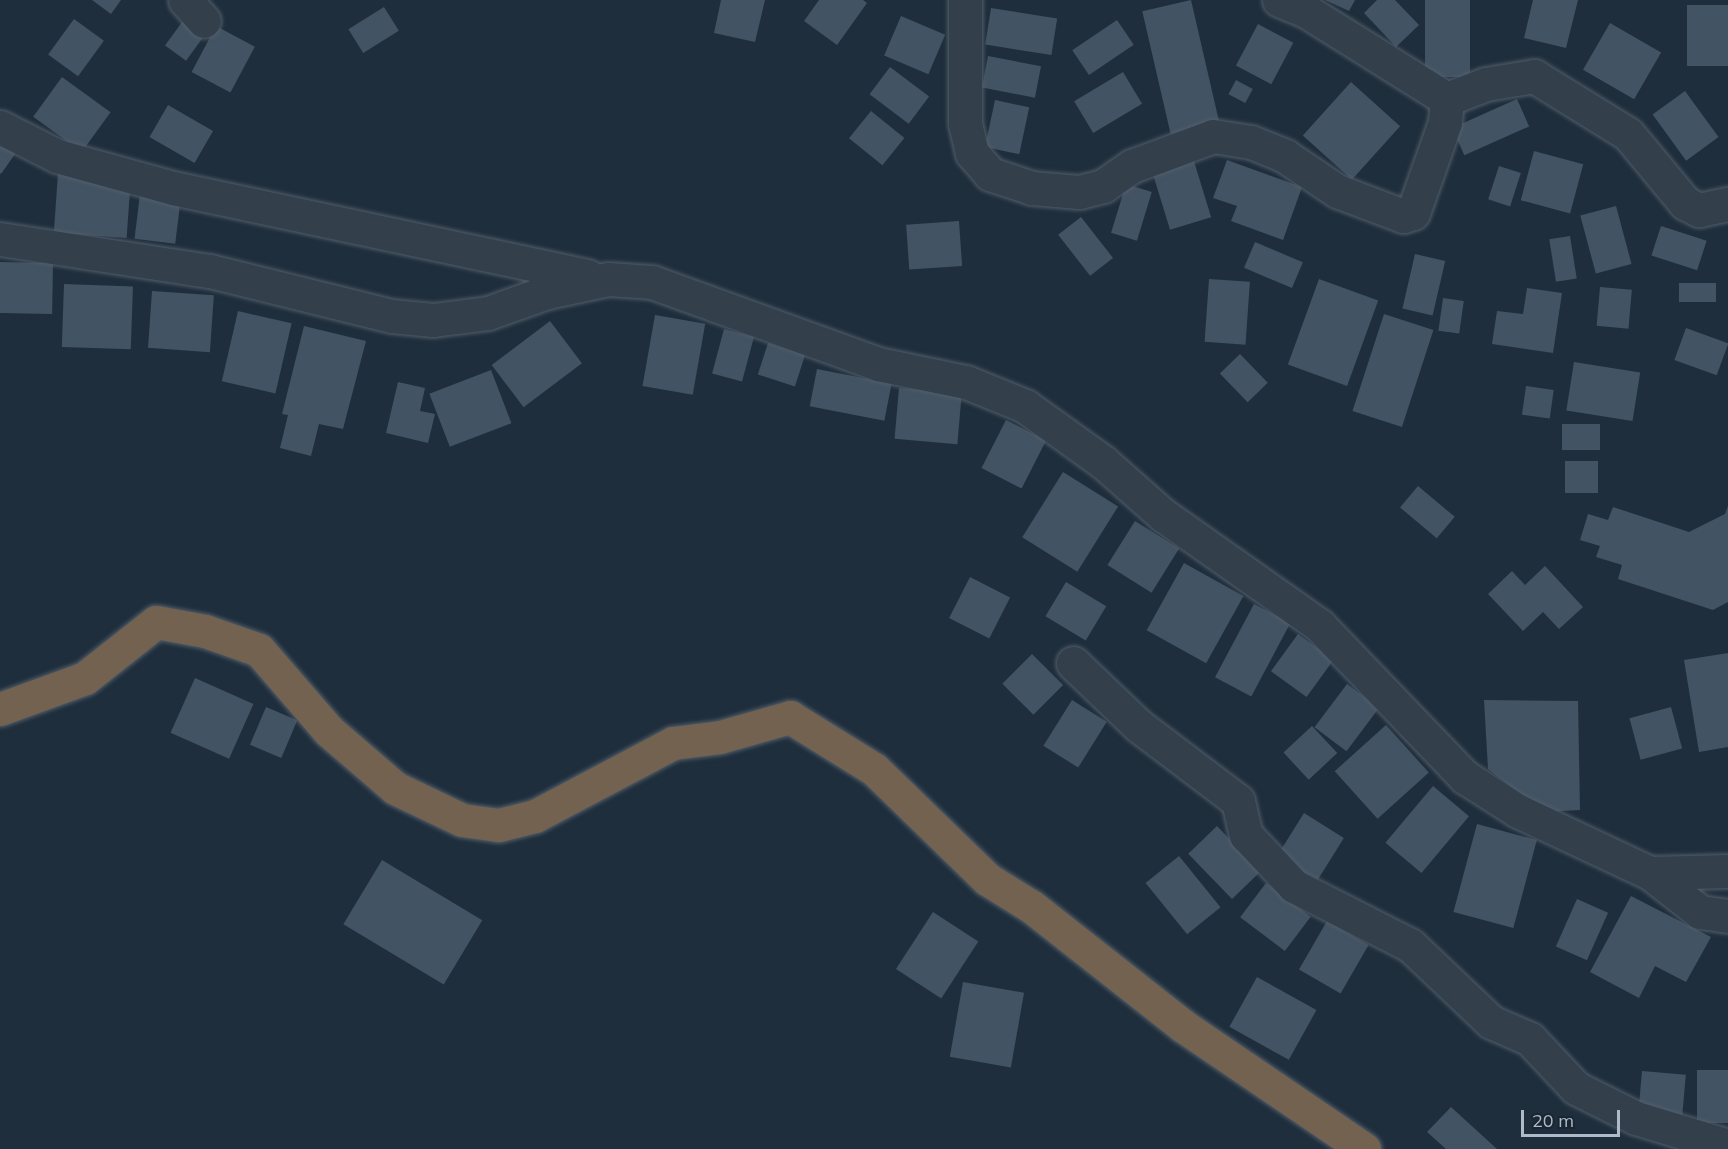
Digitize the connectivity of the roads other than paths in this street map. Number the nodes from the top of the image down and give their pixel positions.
1 (965, 0) edge
2 (1279, 0) edge
3 (1446, 99) junction
4 (0, 127) edge
5 (1728, 204) edge
6 (0, 239) edge
7 (608, 279) junction
8 (1073, 663) dead end
9 (0, 709) edge
10 (1728, 872) edge
11 (1650, 873) junction
12 (1728, 916) edge
13 (1728, 1146) edge
14 (1364, 1149) edge

1 - 3 street
2 - 3 street
3 - 5 street
4 - 7 street
6 - 7 street
7 - 11 street
8 - 13 street
9 - 14 highway
10 - 11 street
11 - 12 street

